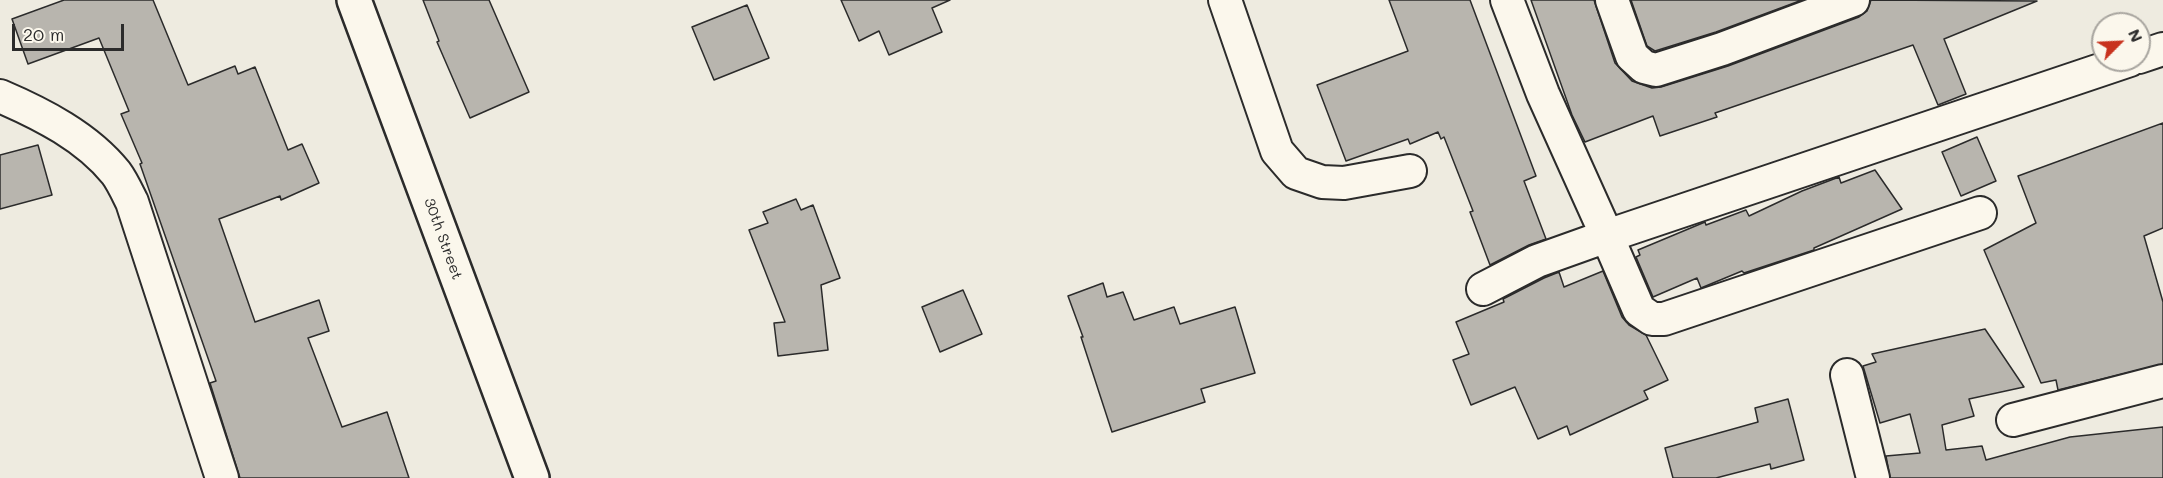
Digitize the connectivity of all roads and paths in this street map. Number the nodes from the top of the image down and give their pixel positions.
1 (354, 0) edge
2 (1225, 0) edge
3 (1507, 0) edge
4 (1612, 0) edge
5 (1853, 0) edge
6 (2094, 72) edge
7 (0, 96) edge
8 (1410, 171) dead end
9 (1980, 213) dead end
10 (1607, 236) junction
11 (1483, 290) dead end
12 (1847, 375) dead end
13 (2163, 381) edge
14 (2013, 420) dead end
15 (222, 478) edge
16 (532, 478) edge
17 (1874, 478) edge

1 - 16 main road, 30th Street
2 - 8 street
3 - 10 street
4 - 5 street
6 - 10 street
7 - 15 street
9 - 10 street
10 - 11 street
12 - 17 street
13 - 14 street

